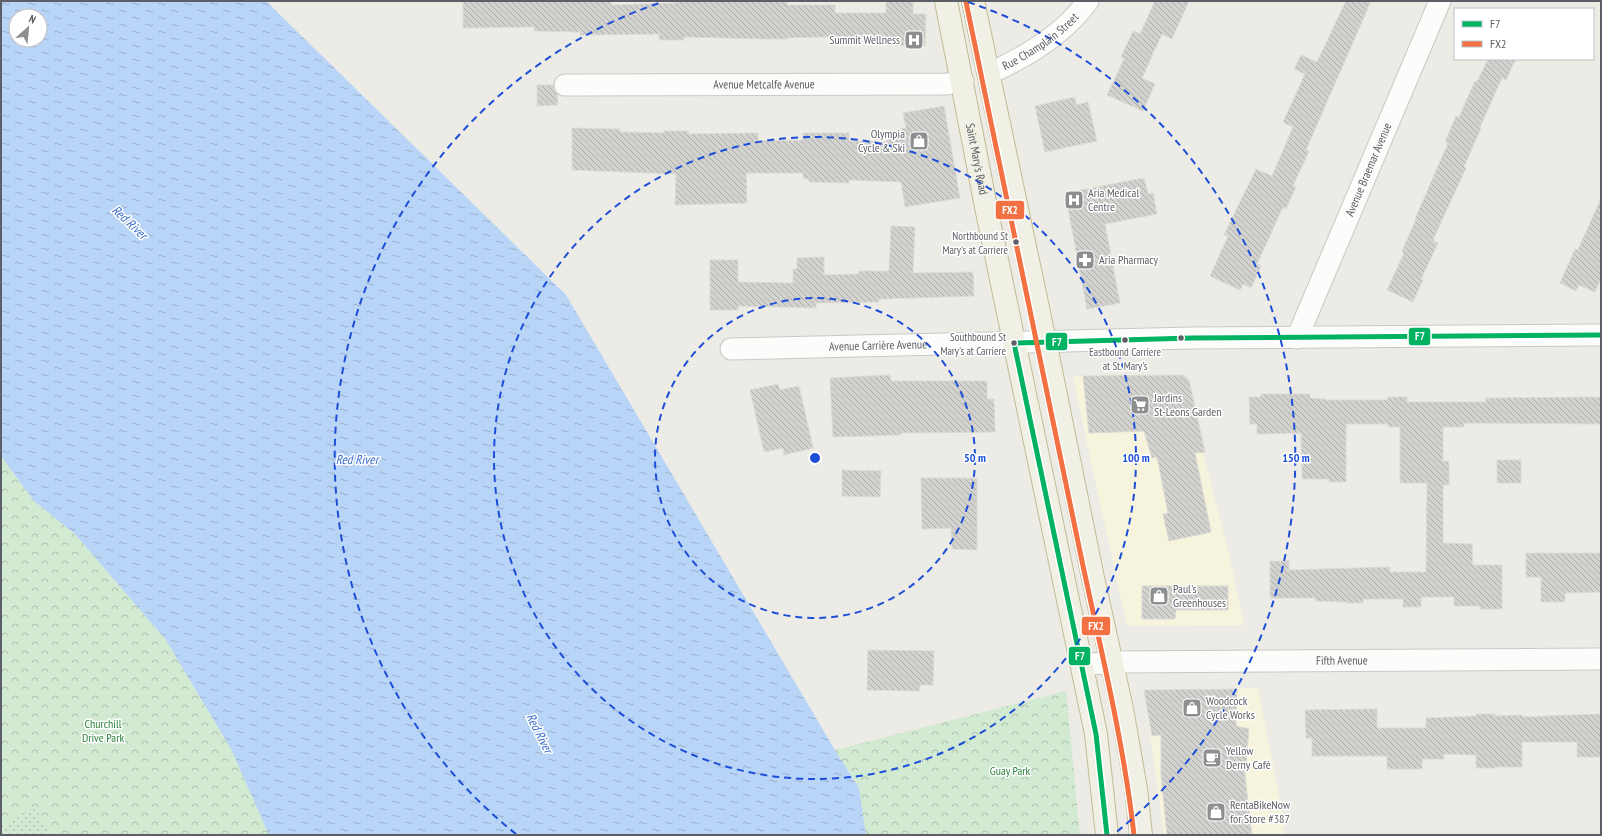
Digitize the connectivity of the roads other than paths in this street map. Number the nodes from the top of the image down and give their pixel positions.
1 (946, 1) edge
2 (973, 1) edge
3 (1088, 1) edge
4 (1440, 1) edge
5 (988, 74) junction
6 (963, 81) junction
7 (566, 85) dead end
8 (1601, 335) edge
9 (1297, 338) junction
10 (1045, 341) junction
11 (1014, 343) junction
12 (731, 349) dead end
13 (1601, 659) edge
14 (1112, 662) junction
15 (1082, 665) junction
16 (1107, 835) edge
17 (1141, 835) edge

1 - 6 highway, Saint Mary's Road
2 - 5 highway
3 - 5 street, Rue Champlain Street
4 - 9 street, Avenue Braemar Avenue
5 - 6 highway
5 - 10 highway
6 - 7 street, Avenue Metcalfe Avenue
6 - 11 highway, Saint Mary's Road
8 - 9 street, Avenue Carrière Avenue
9 - 10 street, Avenue Carrière Avenue
10 - 11 street, Avenue Carrière Avenue
10 - 14 highway
11 - 12 street, Avenue Carrière Avenue
11 - 15 highway, Saint Mary's Road
13 - 14 street, Fifth Avenue
14 - 15 street, Fifth Avenue
14 - 17 highway
15 - 16 highway, Saint Mary's Road

